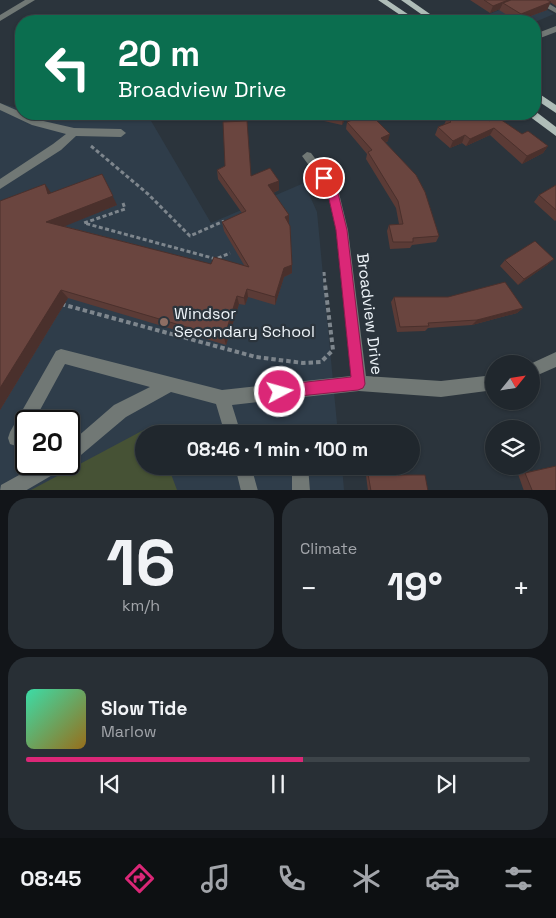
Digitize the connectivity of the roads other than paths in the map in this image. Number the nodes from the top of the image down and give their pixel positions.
1 (31, 0) edge
2 (382, 0) edge
3 (405, 0) edge
4 (537, 0) edge
5 (556, 11) edge
6 (405, 15) edge
7 (427, 15) edge
8 (0, 19) edge
9 (556, 29) edge
10 (541, 35) edge
11 (541, 99) edge
12 (0, 106) edge
13 (556, 110) edge
14 (15, 113) edge
15 (30, 120) edge
16 (541, 120) edge
17 (74, 132) junction
18 (556, 132) edge
19 (121, 133) dead end
20 (307, 156) dead end
21 (0, 185) edge
22 (556, 359) edge
23 (540, 367) edge
24 (485, 383) edge
25 (171, 384) junction
26 (358, 384) junction
27 (222, 398) junction
28 (31, 410) edge
29 (230, 425) edge
30 (80, 445) edge
31 (35, 475) edge
32 (246, 475) edge
33 (301, 475) edge
34 (7, 490) edge
35 (250, 490) edge
36 (302, 490) edge

1 - 8 street
2 - 6 main road
3 - 7 main road
4 - 5 street
9 - 10 street
11 - 13 main road
12 - 14 street
15 - 17 street
16 - 18 main road
17 - 19 street
17 - 21 street
20 - 26 street, Broadview Drive
22 - 23 street
24 - 26 street, Broadview Drive
25 - 27 street
25 - 28 street
25 - 30 street
26 - 27 street
27 - 29 street
31 - 34 street
32 - 35 street
33 - 36 street

